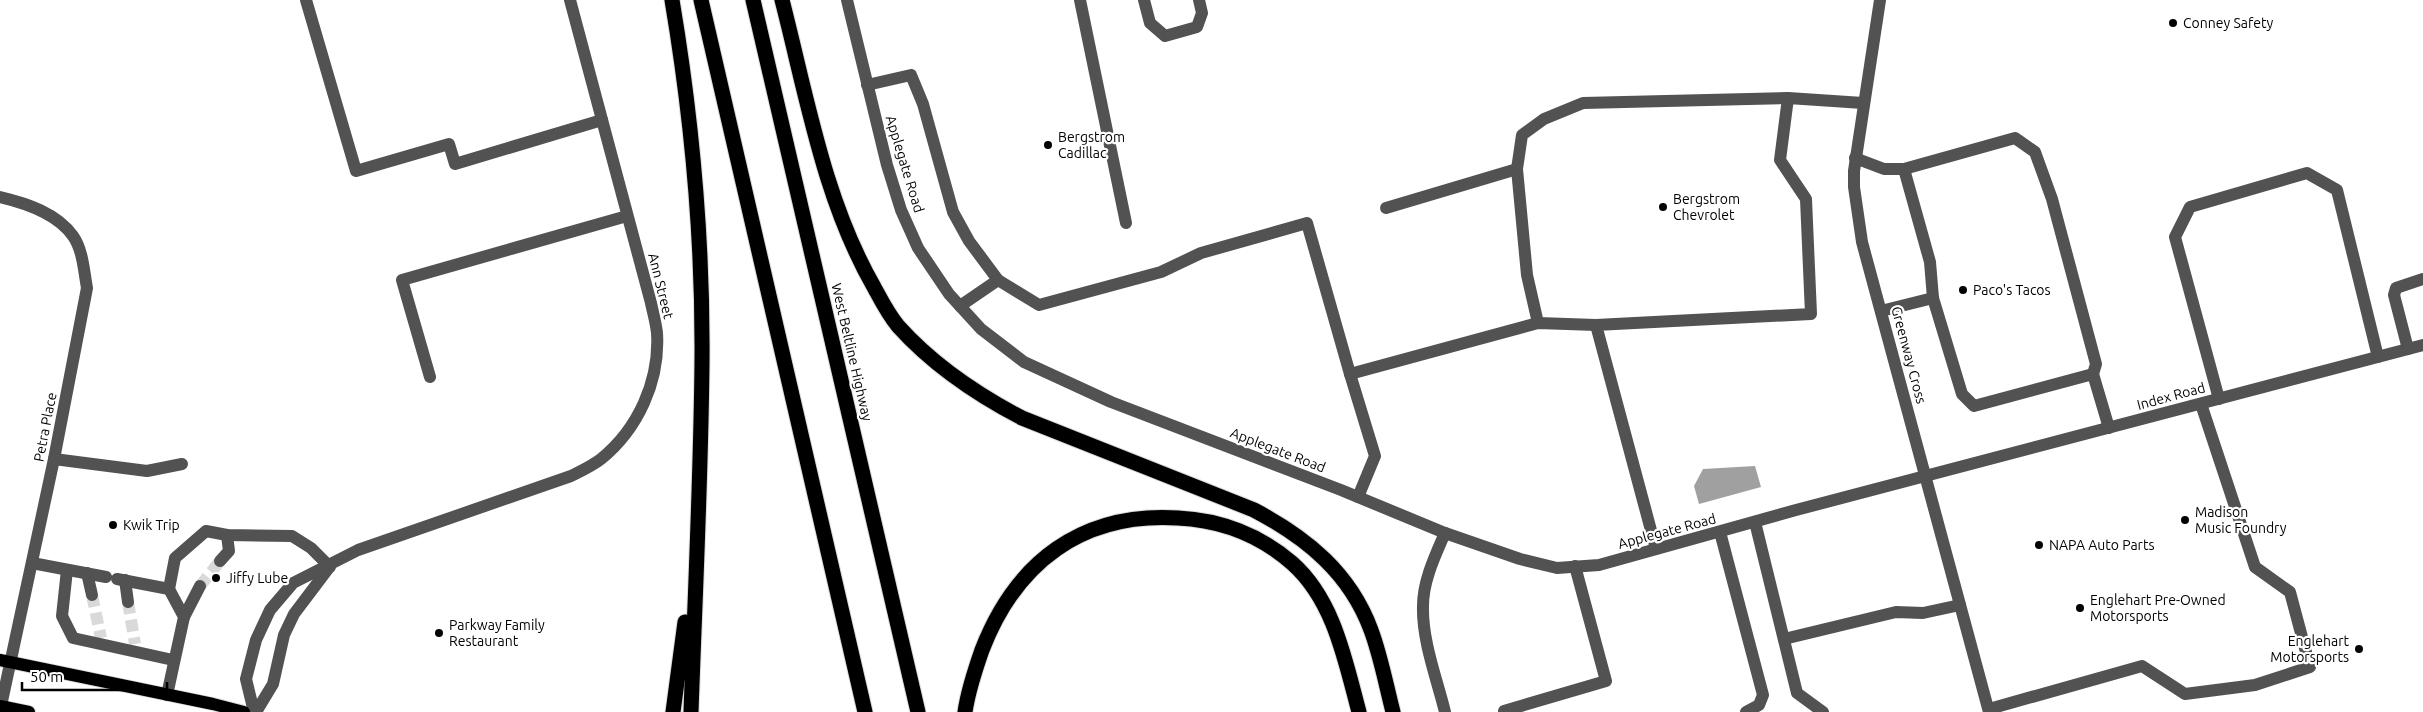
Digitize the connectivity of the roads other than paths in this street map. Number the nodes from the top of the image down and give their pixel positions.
1 (306, 0) edge
2 (570, 0) edge
3 (672, 0) edge
4 (701, 0) edge
5 (753, 0) edge
6 (782, 0) edge
7 (846, 0) edge
8 (1080, 0) edge
9 (1144, 0) edge
10 (1199, 0) edge
11 (1880, 0) edge
12 (867, 85) junction
13 (1788, 98) junction
14 (1863, 103) junction
15 (602, 120) junction
16 (1856, 158) junction
17 (1517, 169) junction
18 (1904, 169) junction
19 (0, 197) edge
20 (1386, 208) dead end
21 (627, 216) junction
22 (1126, 223) dead end
23 (2423, 279) edge
24 (998, 280) junction
25 (1933, 298) junction
26 (960, 306) junction
27 (1881, 311) junction
28 (1538, 323) junction
29 (1596, 325) junction
30 (2423, 345) edge
31 (2408, 349) junction
32 (2378, 357) junction
33 (1350, 374) junction
34 (2093, 374) junction
35 (430, 377) dead end
36 (2219, 399) junction
37 (2201, 404) junction
38 (2109, 428) junction
39 (54, 459) junction
40 (182, 464) dead end
41 (1926, 476) junction
42 (1358, 498) junction
43 (698, 499) junction
44 (1755, 522) junction
45 (1720, 532) junction
46 (1445, 533) junction
47 (228, 535) junction
48 (1656, 549) junction
49 (220, 561) tunnel mouth
50 (32, 563) junction
51 (1575, 566) junction
52 (330, 567) junction
53 (68, 570) junction
54 (87, 573) junction
55 (116, 579) junction
56 (200, 586) tunnel mouth
57 (169, 589) junction
58 (92, 595) tunnel mouth
59 (128, 602) tunnel mouth
60 (1960, 605) junction
61 (184, 617) junction
62 (1784, 639) junction
63 (174, 660) junction
64 (5, 661) edge
65 (167, 695) junction
66 (0, 706) edge
67 (1989, 711) edge
68 (29, 712) edge
69 (244, 712) edge
70 (255, 712) edge
71 (673, 712) edge
72 (691, 712) edge
73 (865, 712) edge
74 (918, 712) edge
75 (965, 712) edge
76 (1359, 712) edge
77 (1393, 712) edge
78 (1445, 712) edge
79 (1503, 712) edge
80 (1746, 712) edge
81 (1823, 712) edge

1 - 15 street
2 - 15 street, Ann Street
3 - 43 highway
4 - 73 highway
5 - 74 highway, West Beltline Highway
6 - 77 highway
7 - 12 street, Applegate Road
8 - 22 street
9 - 10 street
11 - 14 street, Greenway Cross
12 - 24 street
12 - 26 street, Applegate Road
13 - 14 street
13 - 17 street
13 - 29 street
14 - 16 street, Greenway Cross
15 - 21 street, Ann Street
16 - 18 street
16 - 27 street, Greenway Cross
17 - 20 street
17 - 28 street
18 - 25 street
18 - 34 street
19 - 39 street, Petra Place
21 - 35 street
21 - 52 street, Ann Street
23 - 31 street
24 - 26 street
24 - 33 street
25 - 27 street
25 - 34 street
26 - 42 street, Applegate Road
27 - 41 street, Greenway Cross
28 - 29 street
28 - 33 street
29 - 48 street
30 - 31 street, Index Road
31 - 32 street, Index Road
32 - 36 street, Index Road
32 - 36 street
33 - 42 street
34 - 38 street
36 - 37 street, Index Road
37 - 38 street, Index Road
37 - 67 street
38 - 41 street, Index Road
39 - 40 street
39 - 50 street, Petra Place
41 - 44 street, Applegate Road
41 - 60 street, Greenway Cross
42 - 46 street, Applegate Road
43 - 71 highway
43 - 72 highway
44 - 45 street, Applegate Road
44 - 62 street
45 - 48 street, Applegate Road
45 - 80 street
46 - 51 street, Applegate Road
46 - 78 street
47 - 49 street
47 - 52 street
47 - 57 street
48 - 51 street, Applegate Road
50 - 53 street
50 - 64 street, Petra Place
51 - 79 street
52 - 70 street, Ann Street
52 - 70 street, Ann Street
53 - 54 street
53 - 63 street
54 - 55 street
54 - 58 street
55 - 57 street
55 - 59 street
56 - 61 street
57 - 61 street
60 - 62 street
60 - 67 street, Greenway Cross
61 - 63 street
62 - 81 street
63 - 65 street
64 - 65 main road
64 - 66 street, Petra Place
65 - 69 main road
66 - 68 main road
75 - 76 highway

